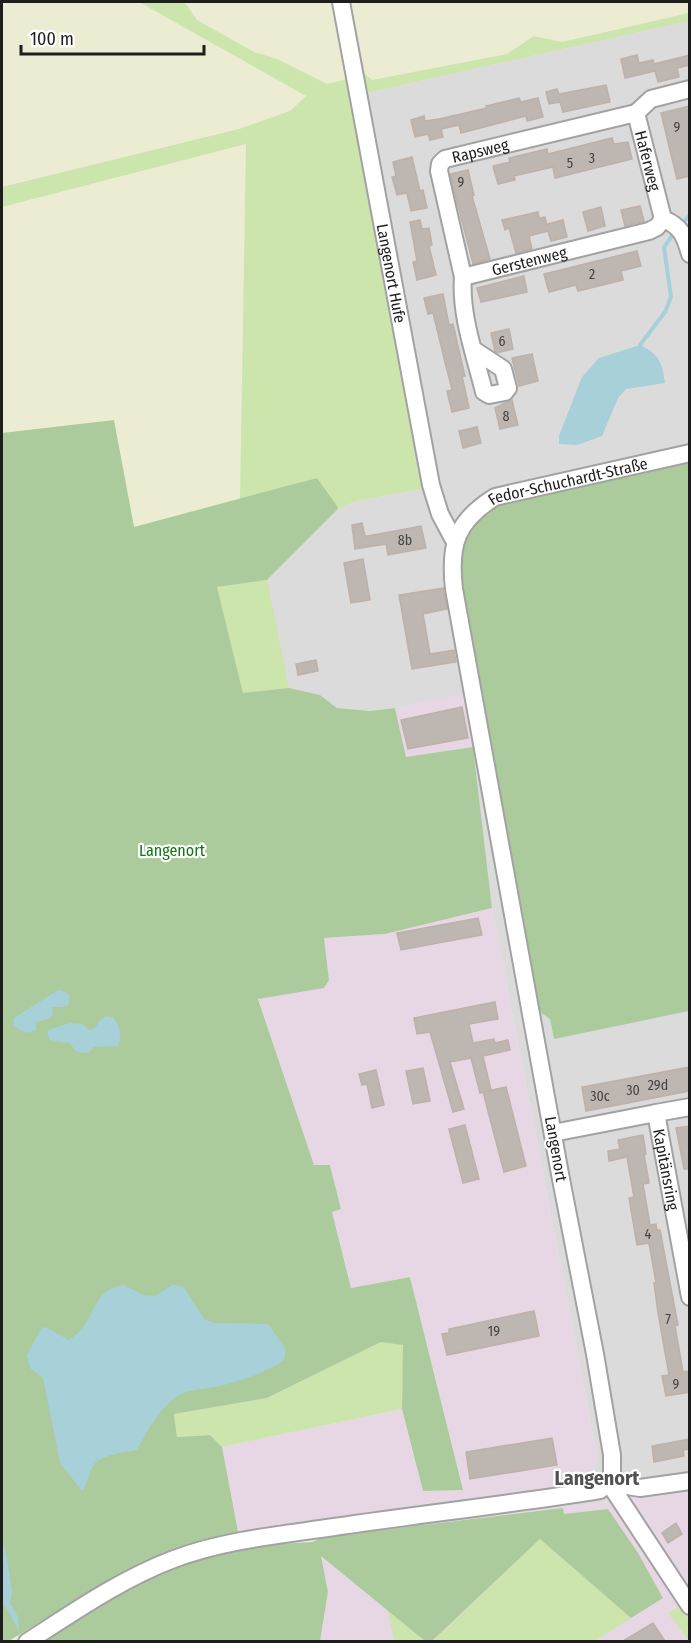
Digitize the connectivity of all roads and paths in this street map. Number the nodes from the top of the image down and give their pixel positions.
1 (341, 2) edge
2 (690, 89) edge
3 (636, 113) junction
4 (663, 219) junction
5 (687, 236) edge
6 (690, 254) edge
7 (463, 277) junction
8 (474, 350) dead end
9 (690, 453) edge
10 (457, 537) junction
11 (690, 1107) edge
12 (656, 1113) junction
13 (553, 1133) junction
14 (683, 1228) edge
15 (690, 1297) edge
16 (690, 1481) edge
17 (609, 1484) junction
18 (690, 1606) edge
19 (27, 1641) edge

1 - 10 street, Langenort Hufe
2 - 3 street, Haferweg
3 - 4 street, Haferweg
3 - 7 street, Rapsweg
4 - 5 street
4 - 7 street, Gerstenweg
5 - 6 street
7 - 8 street
9 - 10 street, Fedor-Schuchardt-Straße
10 - 13 street, Langenort
11 - 12 street, Kapitänsring
12 - 13 street, Kapitänsring
12 - 14 street, Kapitänsring
13 - 17 street, Langenort
14 - 15 street, Kapitänsring
16 - 17 street
17 - 18 street
17 - 19 street

